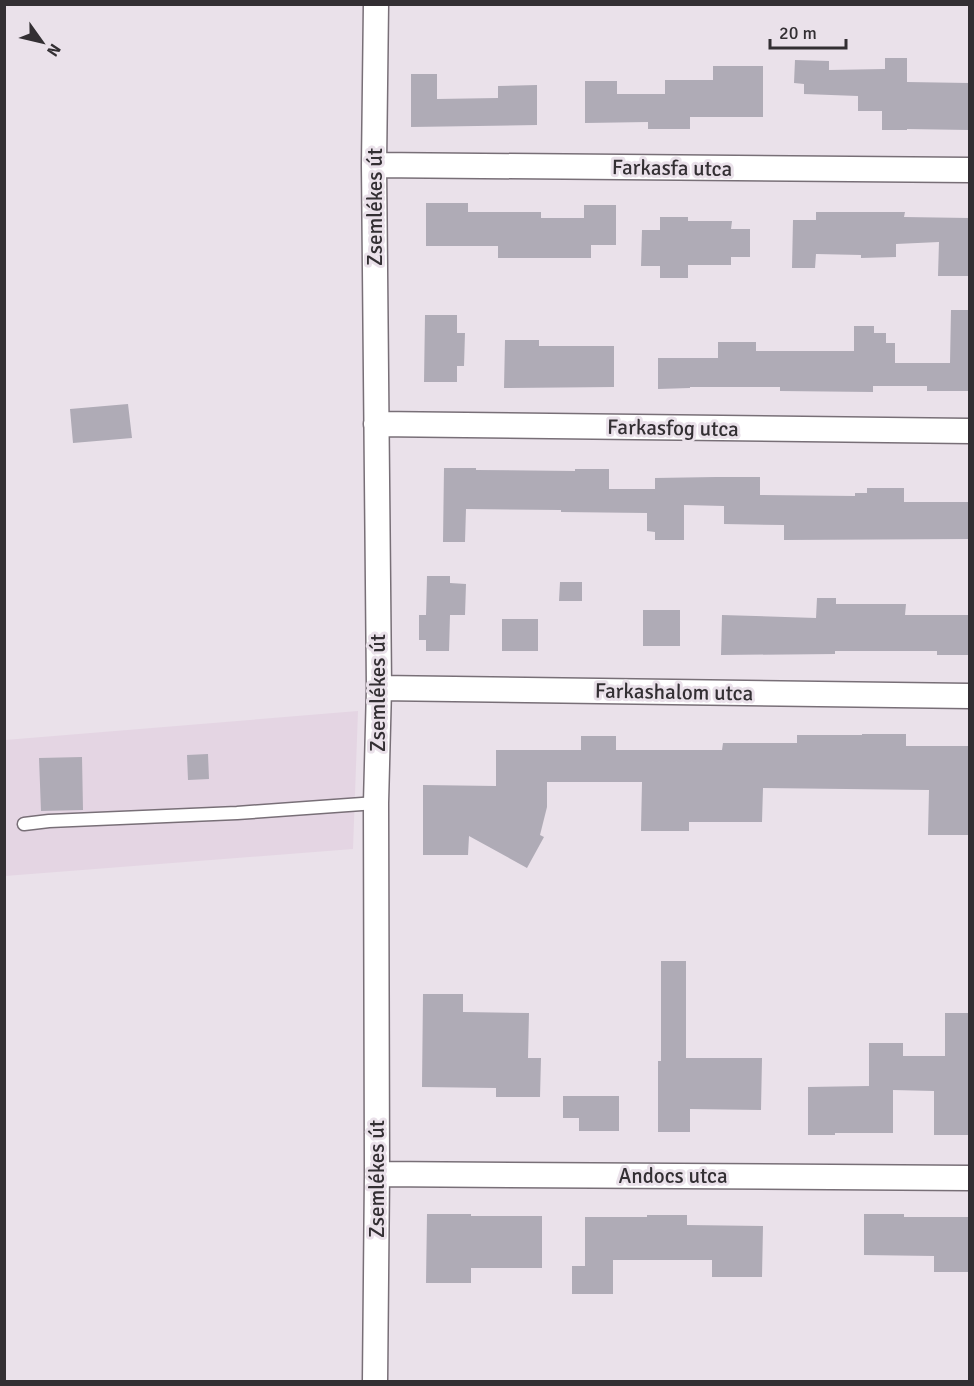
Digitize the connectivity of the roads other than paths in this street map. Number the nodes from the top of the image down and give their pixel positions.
1 (376, 4) edge
2 (374, 165) junction
3 (969, 170) edge
4 (376, 424) junction
5 (969, 431) edge
6 (379, 688) junction
7 (969, 696) edge
8 (376, 803) junction
9 (24, 824) dead end
10 (377, 1174) junction
11 (969, 1178) edge
12 (375, 1382) edge

1 - 2 street, Zsemlékes út
2 - 3 street, Farkasfa utca
2 - 4 street, Zsemlékes út
4 - 5 street, Farkasfog utca
4 - 6 street, Zsemlékes út
6 - 7 street, Farkashalom utca
6 - 8 street, Zsemlékes út
8 - 9 lane
8 - 10 street, Zsemlékes út
10 - 11 street, Andocs utca
10 - 12 street, Zsemlékes út

